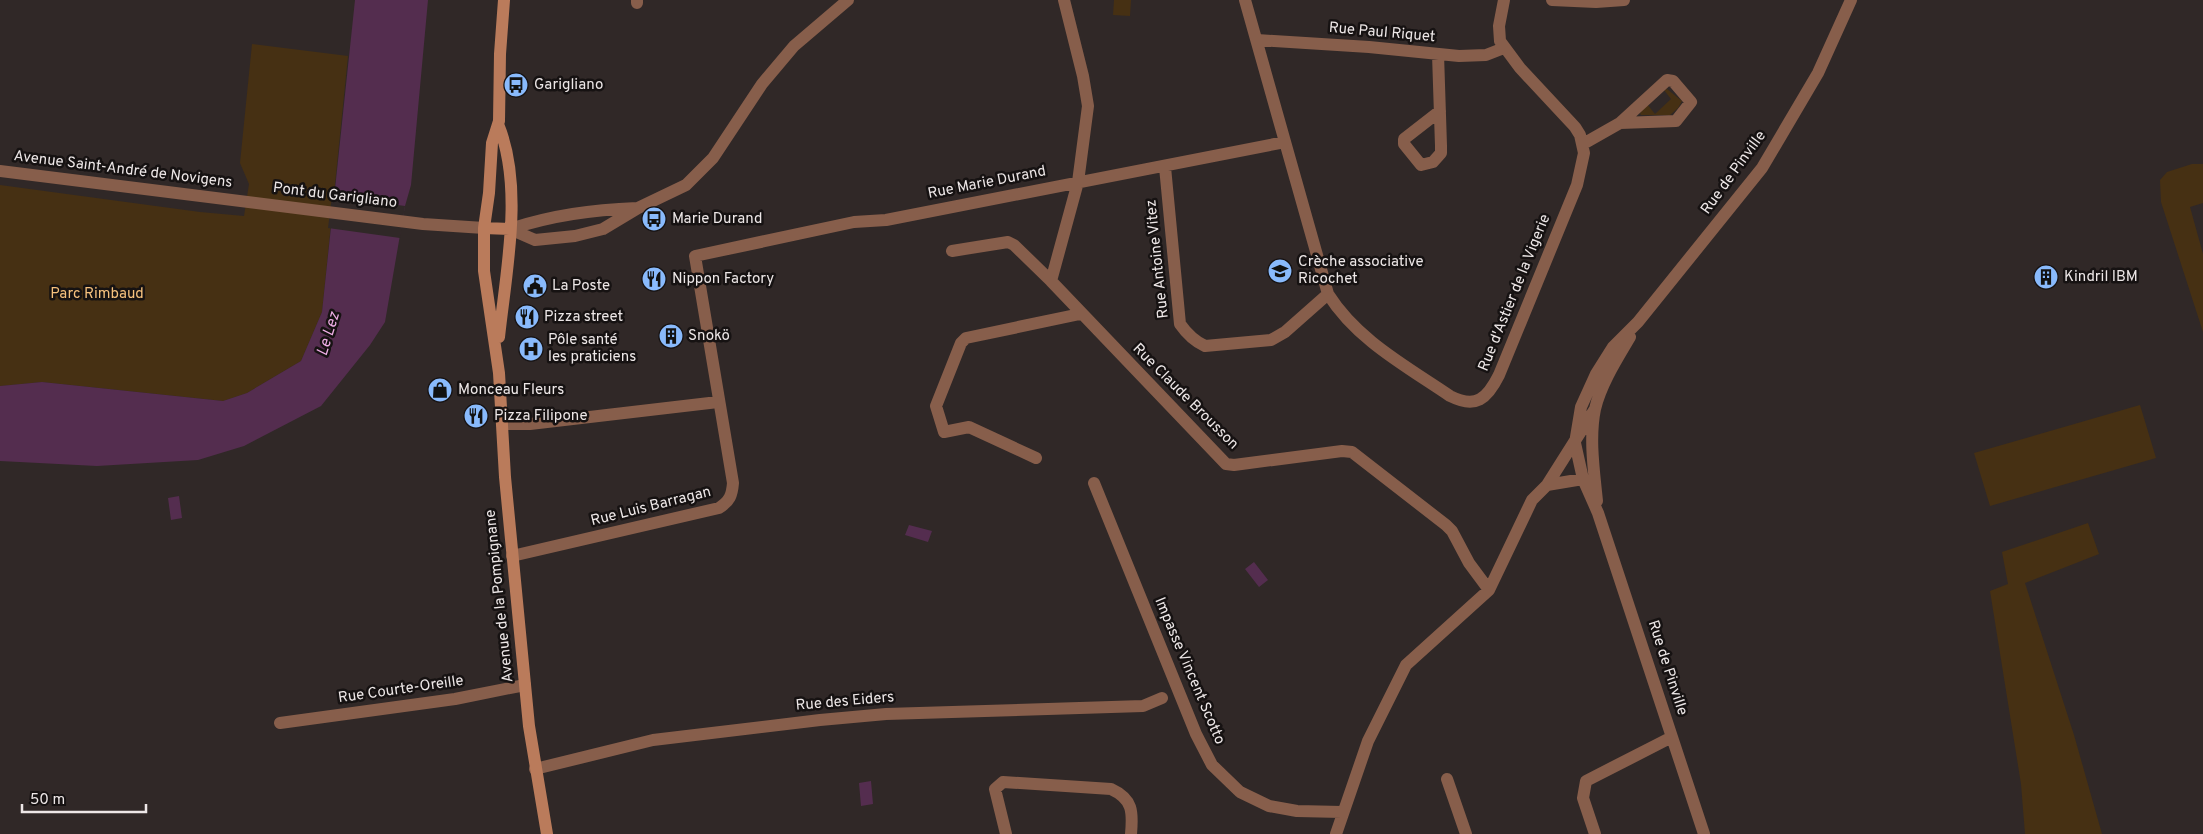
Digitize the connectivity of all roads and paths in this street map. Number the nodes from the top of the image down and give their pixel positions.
1 (504, 0) edge
2 (848, 0) edge
3 (1064, 0) edge
4 (1245, 0) edge
5 (1504, 0) edge
6 (1552, 0) edge
7 (1624, 0) edge
8 (1849, 1) edge
9 (1257, 40) junction
10 (1504, 48) junction
11 (1438, 54) junction
12 (1440, 111) dead end
13 (1620, 123) junction
14 (498, 124) junction
15 (1285, 142) junction
16 (1583, 144) junction
17 (1165, 167) junction
18 (0, 171) edge
19 (1078, 182) junction
20 (243, 201) joint
21 (638, 208) junction
22 (484, 228) junction
23 (510, 229) junction
24 (952, 251) dead end
25 (696, 256) joint
26 (1050, 281) junction
27 (1328, 294) junction
28 (1080, 314) junction
29 (1638, 322) junction
30 (497, 354) junction
31 (718, 402) junction
32 (1595, 409) junction
33 (502, 424) junction
34 (1575, 443) junction
35 (1036, 458) dead end
36 (1583, 479) junction
37 (1094, 483) dead end
38 (1547, 485) junction
39 (1598, 513) junction
40 (512, 556) junction
41 (1489, 590) junction
42 (525, 685) junction
43 (1162, 698) dead end
44 (280, 723) dead end
45 (1672, 736) junction
46 (535, 769) junction
47 (1446, 780) dead end
48 (1342, 812) junction
49 (547, 834) edge
50 (1006, 834) edge
51 (1131, 834) edge
52 (1336, 834) edge
53 (1466, 834) edge
54 (1595, 834) edge
55 (1704, 834) edge

1 - 14 main road, Avenue de la Pompignane
2 - 21 street
3 - 19 street
4 - 9 street, Rue d'Astier de la Vigerie
5 - 10 street
6 - 7 street
8 - 29 street, Rue de Pinville
9 - 11 street, Rue Paul Riquet
9 - 15 street, Rue d'Astier de la Vigerie
10 - 11 street, Rue Paul Riquet
10 - 16 street
11 - 12 street
13 - 13 street
13 - 16 street
14 - 22 main road, Avenue de la Pompignane
14 - 23 main road, Avenue de la Pompignane
15 - 17 street, Rue Marie Durand
15 - 27 street, Rue d'Astier de la Vigerie
16 - 27 street, Rue d'Astier de la Vigerie
17 - 19 street, Rue Marie Durand
17 - 27 street, Rue Antoine Vitez
18 - 20 street, Avenue Saint-André de Novigens
19 - 25 street, Rue Marie Durand
19 - 26 street
20 - 22 street, Pont du Garigliano
21 - 23 street
21 - 23 street
22 - 23 main road
22 - 30 main road, Avenue de la Pompignane
23 - 30 main road, Avenue de la Pompignane
24 - 26 street, Rue Claude Brousson
25 - 31 street, Rue Luis Barragan
26 - 28 street, Rue Claude Brousson
28 - 35 street
28 - 41 street, Rue Claude Brousson
29 - 32 street, Rue de Pinville
29 - 34 street, Rue de Pinville
30 - 33 main road, Avenue de la Pompignane
31 - 33 street
31 - 40 street, Rue Luis Barragan
32 - 34 street
32 - 39 street, Rue de Pinville
33 - 40 main road, Avenue de la Pompignane
34 - 36 street, Rue de Pinville
34 - 38 street
36 - 38 street
36 - 39 street, Rue de Pinville
37 - 48 street, Impasse Vincent Scotto
38 - 41 street
39 - 45 street, Rue de Pinville
40 - 42 main road, Avenue de la Pompignane
41 - 48 street
42 - 44 street, Rue Courte-Oreille
42 - 46 main road, Avenue de la Pompignane
43 - 46 street, Rue des Eiders
45 - 54 street
45 - 55 street, Rue de Pinville
46 - 49 main road, Avenue de la Pompignane
47 - 53 street
48 - 52 street
50 - 51 street

